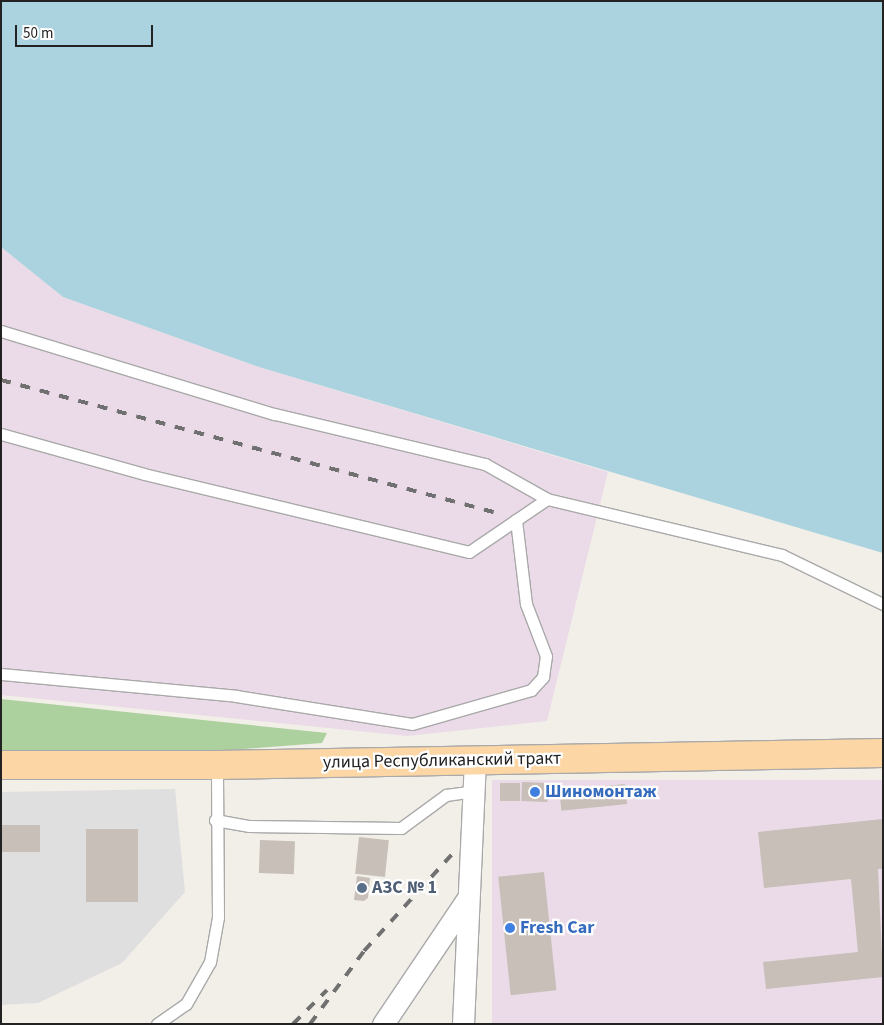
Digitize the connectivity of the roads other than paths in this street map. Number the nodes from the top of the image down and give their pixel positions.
1 (1, 331) edge
2 (1, 434) edge
3 (547, 498) junction
4 (516, 520) junction
5 (883, 604) edge
6 (1, 674) edge
7 (883, 753) edge
8 (475, 761) junction
9 (1, 765) edge
10 (217, 765) junction
11 (474, 791) junction
12 (216, 820) junction
13 (468, 898) junction
14 (157, 1024) edge
15 (383, 1024) edge
16 (463, 1024) edge

1 - 3 lane
2 - 4 lane
3 - 4 lane
3 - 5 lane
4 - 6 lane
7 - 8 main road, улица Республиканский тракт
8 - 10 main road, улица Республиканский тракт
8 - 11 street
9 - 10 main road, улица Республиканский тракт
10 - 12 lane
11 - 12 lane
11 - 13 street
12 - 14 lane
13 - 15 street
13 - 16 street

